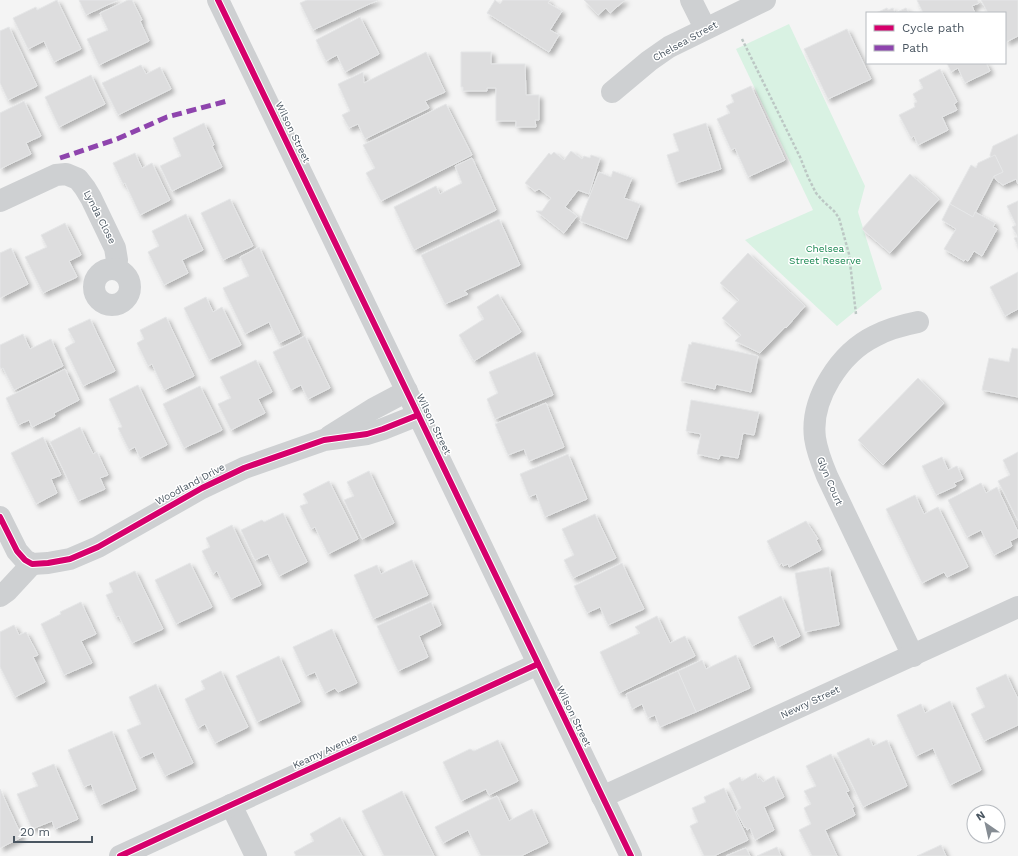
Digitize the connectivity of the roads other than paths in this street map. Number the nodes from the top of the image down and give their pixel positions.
1 (218, 0) edge
2 (692, 0) edge
3 (764, 0) edge
4 (705, 28) junction
5 (612, 92) dead end
6 (0, 202) edge
7 (115, 269) dead end
8 (918, 322) dead end
9 (407, 391) junction
10 (418, 415) junction
11 (324, 440) junction
12 (0, 517) edge
13 (32, 564) junction
14 (0, 596) edge
15 (1018, 607) edge
16 (913, 656) junction
17 (538, 664) junction
18 (602, 797) junction
19 (231, 805) junction
20 (120, 856) edge
21 (256, 856) edge
22 (631, 856) edge

1 - 9 street, Wilson Street
2 - 4 street
3 - 4 street, Chelsea Street
4 - 5 street, Chelsea Street
6 - 7 street, Lynda Close
8 - 16 street, Glyn Court
9 - 10 street, Wilson Street
9 - 11 street, Woodland Drive
10 - 11 street, Woodland Drive
10 - 17 street, Wilson Street
11 - 13 street, Woodland Drive
12 - 13 street
13 - 14 street
15 - 16 street, Newry Street
16 - 18 street, Newry Street
17 - 18 street, Wilson Street
17 - 19 street, Keamy Avenue
18 - 22 street, Wilson Street
19 - 20 street, Keamy Avenue
19 - 21 street

